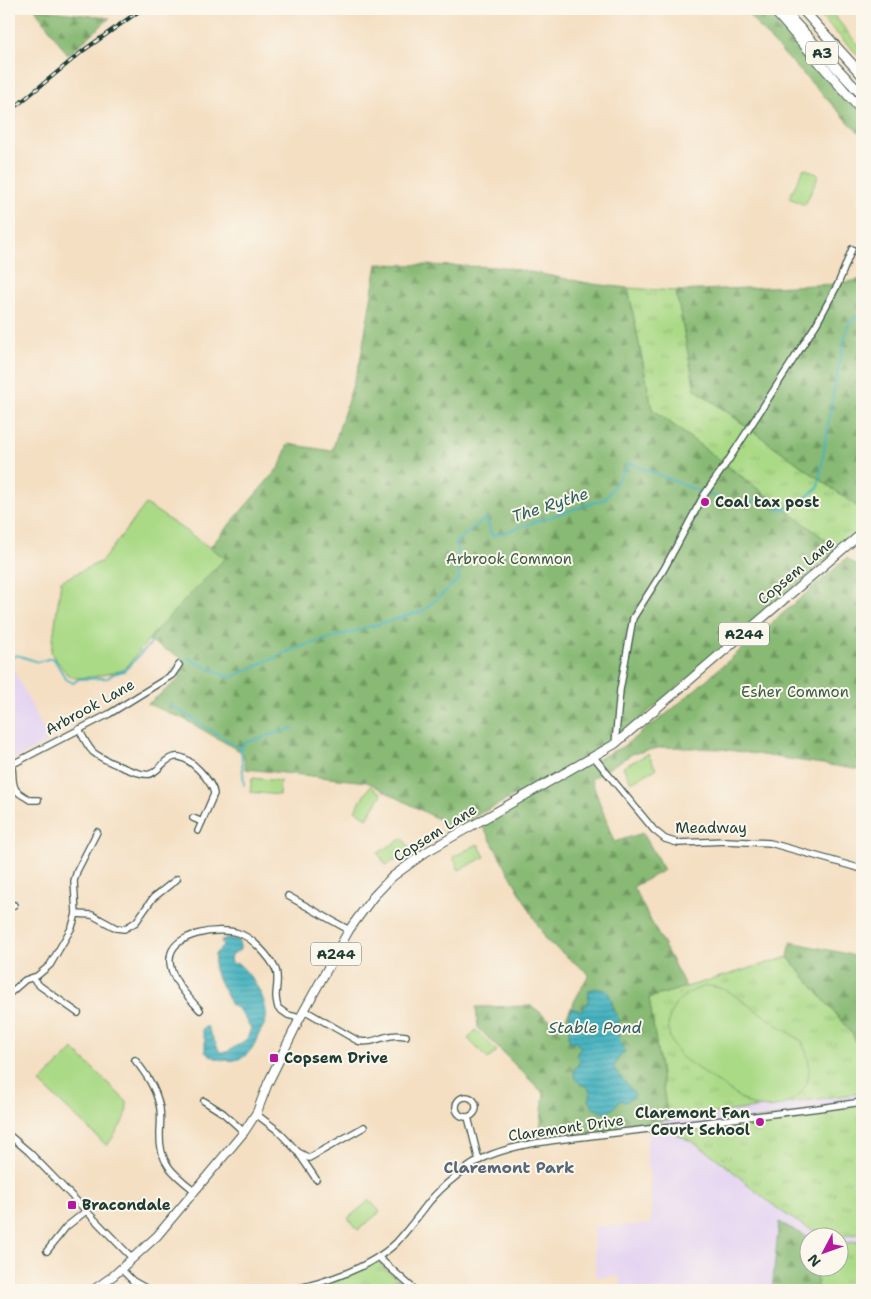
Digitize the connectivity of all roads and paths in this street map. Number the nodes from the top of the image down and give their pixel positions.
1 (773, 9) edge
2 (782, 9) edge
3 (804, 9) edge
4 (862, 66) edge
5 (862, 74) edge
6 (862, 96) edge
7 (862, 111) edge
8 (852, 249) dead end
9 (862, 533) edge
10 (179, 665) dead end
11 (79, 729) junction
12 (615, 744) junction
13 (593, 756) junction
14 (10, 765) edge
15 (30, 800) junction
16 (38, 800) dead end
17 (30, 808) dead end
18 (193, 818) dead end
19 (202, 822) junction
20 (198, 831) dead end
21 (97, 832) dead end
22 (862, 869) edge
23 (177, 879) dead end
24 (288, 896) dead end
25 (76, 914) junction
26 (348, 930) junction
27 (32, 978) junction
28 (9, 994) edge
29 (200, 1010) dead end
30 (304, 1010) junction
31 (78, 1013) dead end
32 (300, 1018) junction
33 (406, 1036) dead end
34 (135, 1060) dead end
35 (204, 1101) dead end
36 (862, 1102) edge
37 (256, 1114) junction
38 (468, 1117) dead end
39 (364, 1127) dead end
40 (244, 1132) junction
41 (9, 1135) edge
42 (298, 1152) junction
43 (479, 1161) junction
44 (316, 1180) dead end
45 (195, 1191) junction
46 (86, 1211) junction
47 (48, 1251) dead end
48 (378, 1257) junction
49 (133, 1259) junction
50 (121, 1269) junction
51 (92, 1290) edge
52 (149, 1290) edge
53 (290, 1290) edge
54 (415, 1290) edge

1 - 7 highway
2 - 6 highway, A3
3 - 4 highway
3 - 5 highway, A3
8 - 12 street
9 - 12 main road, Copsem Lane / A244
10 - 11 street, Arbrook Lane
11 - 14 street, Arbrook Lane
11 - 19 street
12 - 13 main road, Copsem Lane / A244
13 - 22 street, Meadway
13 - 26 main road, Copsem Lane / A244
14 - 15 street
15 - 16 street
15 - 17 street
18 - 19 street
19 - 20 street
21 - 25 street
23 - 25 street
24 - 26 street
25 - 27 street
26 - 30 main road, Copsem Lane / A244
27 - 28 street
27 - 31 street
29 - 32 street
30 - 32 main road, Copsem Lane / A244
30 - 33 street
32 - 37 main road, Copsem Lane / A244
34 - 45 street
35 - 40 street
36 - 43 street, Claremont Drive
37 - 40 main road, Copsem Lane / A244
37 - 42 street
38 - 43 street
39 - 42 street
40 - 45 main road, Copsem Lane / A244
41 - 46 street
42 - 44 street
43 - 48 street, Claremont Drive
45 - 49 main road, Copsem Lane / A244
46 - 47 street
46 - 49 street
48 - 53 street, Claremont Drive
48 - 54 street
49 - 50 main road, A244
50 - 51 main road, A244
50 - 52 street

